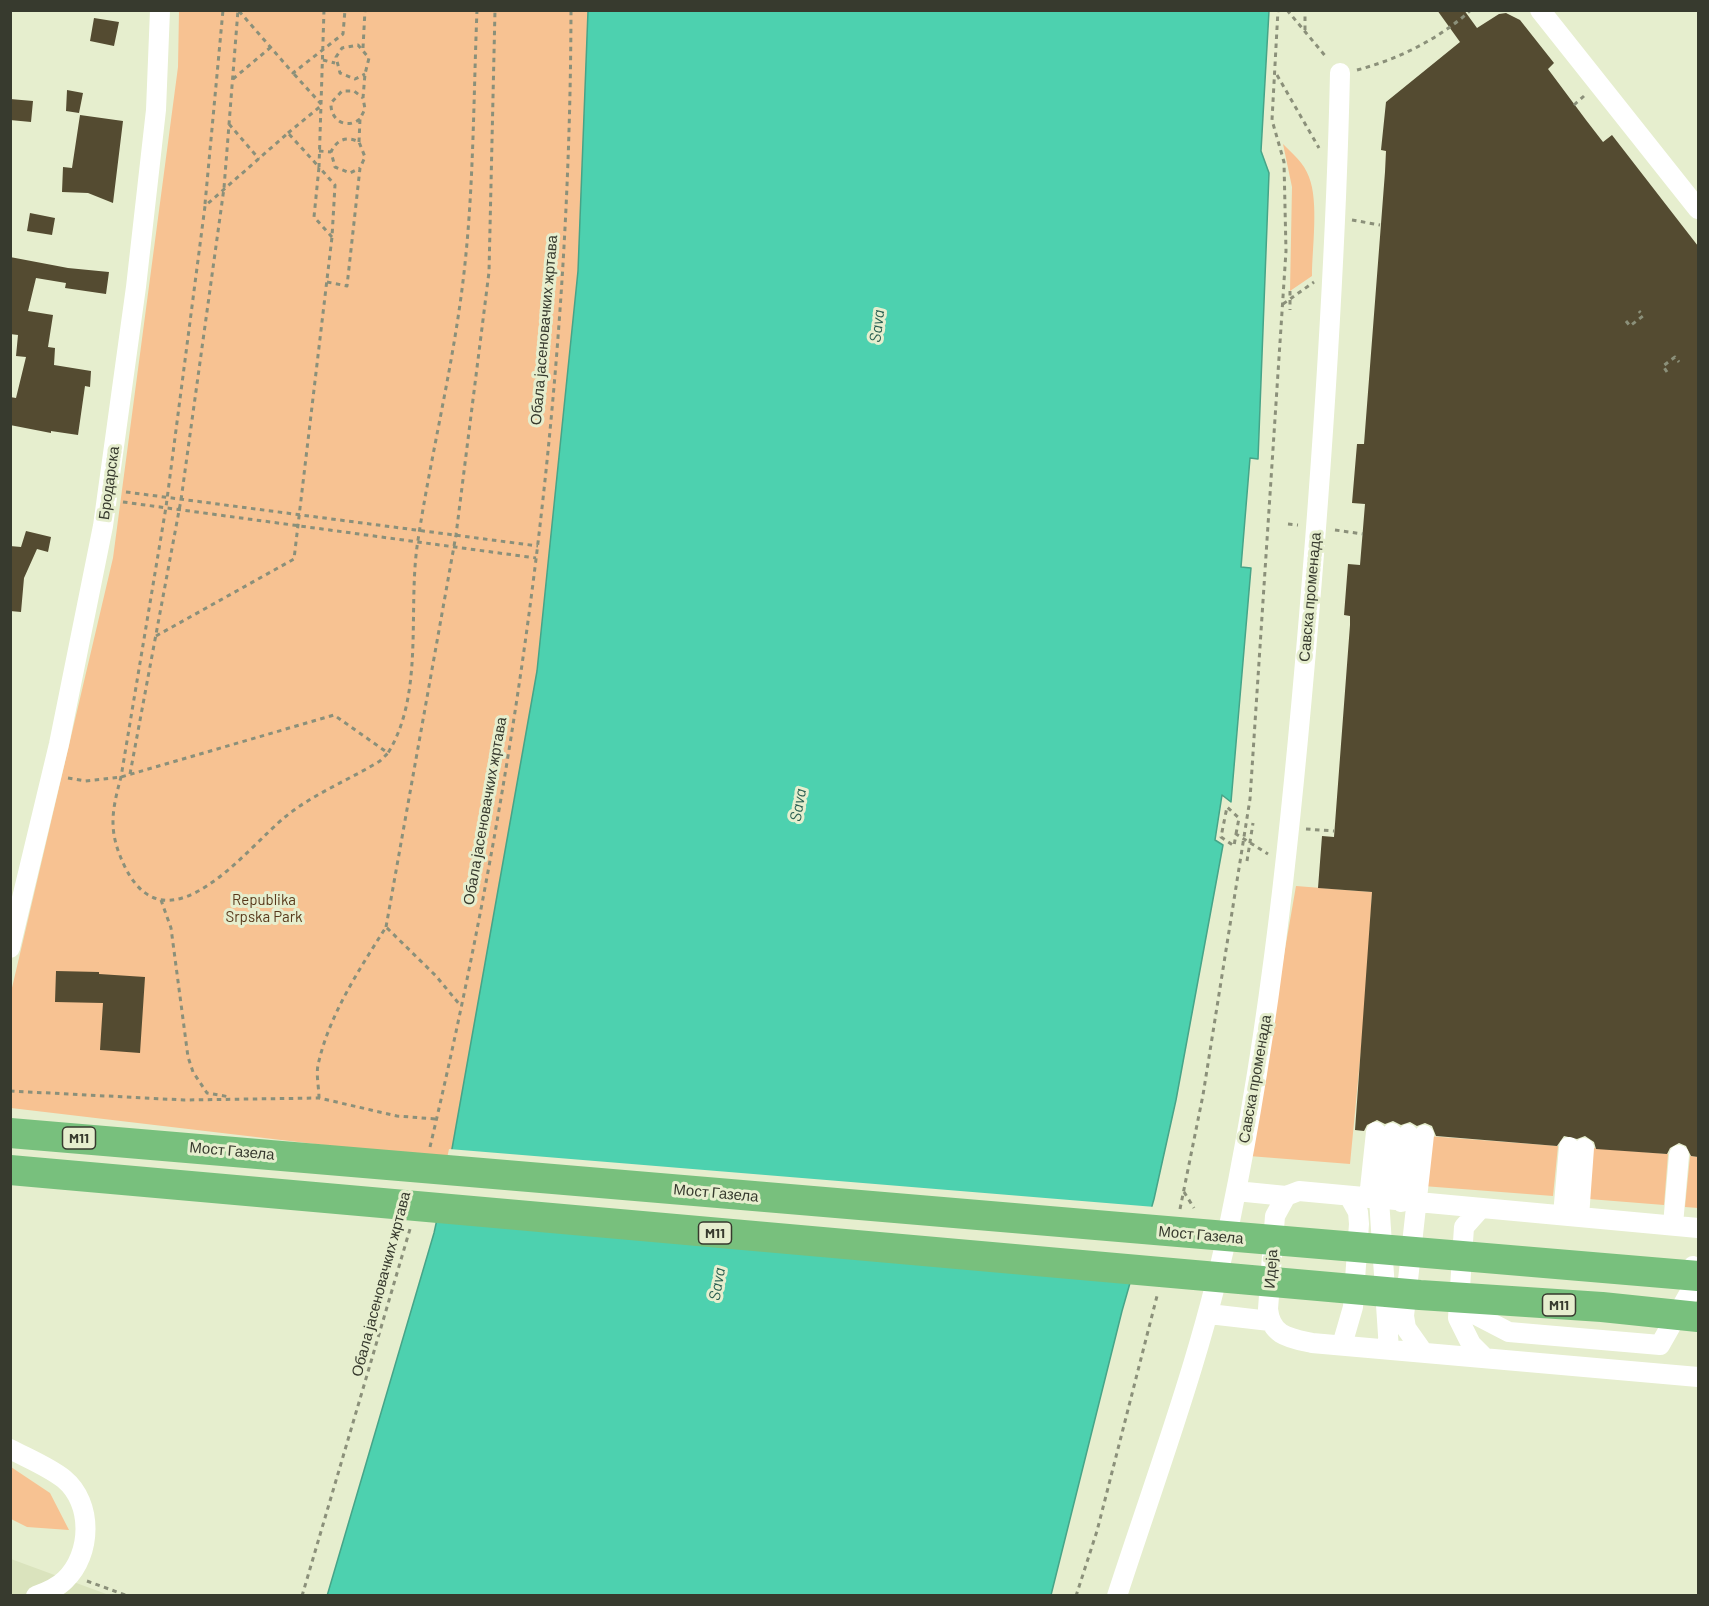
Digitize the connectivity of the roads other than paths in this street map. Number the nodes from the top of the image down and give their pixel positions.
1 (160, 10) edge
2 (1540, 10) edge
3 (1340, 73) road end
4 (1698, 210) edge
5 (10, 948) edge
6 (10, 1133) edge
7 (1577, 1147) dead end
8 (1679, 1155) dead end
9 (10, 1170) edge
10 (1236, 1191) junction
11 (1286, 1196) junction
12 (1383, 1200) junction
13 (1480, 1209) junction
14 (1571, 1216) junction
15 (1673, 1226) junction
16 (1698, 1228) edge
17 (1461, 1249) junction
18 (1697, 1270) edge
19 (1457, 1305) junction
20 (1209, 1314) junction
21 (1698, 1317) edge
22 (1270, 1321) junction
23 (1342, 1345) junction
24 (1389, 1350) junction
25 (1423, 1352) junction
26 (1485, 1358) junction
27 (1698, 1377) edge
28 (10, 1449) edge
29 (36, 1596) edge
30 (1117, 1596) edge

1 - 5 street, Бродарска
2 - 4 street
3 - 10 street, Савска променада
6 - 18 highway, Мост Газела / M11
7 - 14 street
8 - 15 street
9 - 21 highway, M11
10 - 11 street
10 - 20 street, Савска променада
11 - 12 street
11 - 22 street, Идеја
12 - 12 street
12 - 13 street
12 - 23 street
12 - 24 street
12 - 25 street
13 - 14 street
13 - 17 street
14 - 15 street
15 - 16 street
17 - 18 street
17 - 19 street
18 - 19 street
19 - 26 street
20 - 22 street
20 - 30 street, Савска променада
22 - 23 street
23 - 24 street
24 - 25 street
25 - 26 street
26 - 27 street
28 - 29 street

